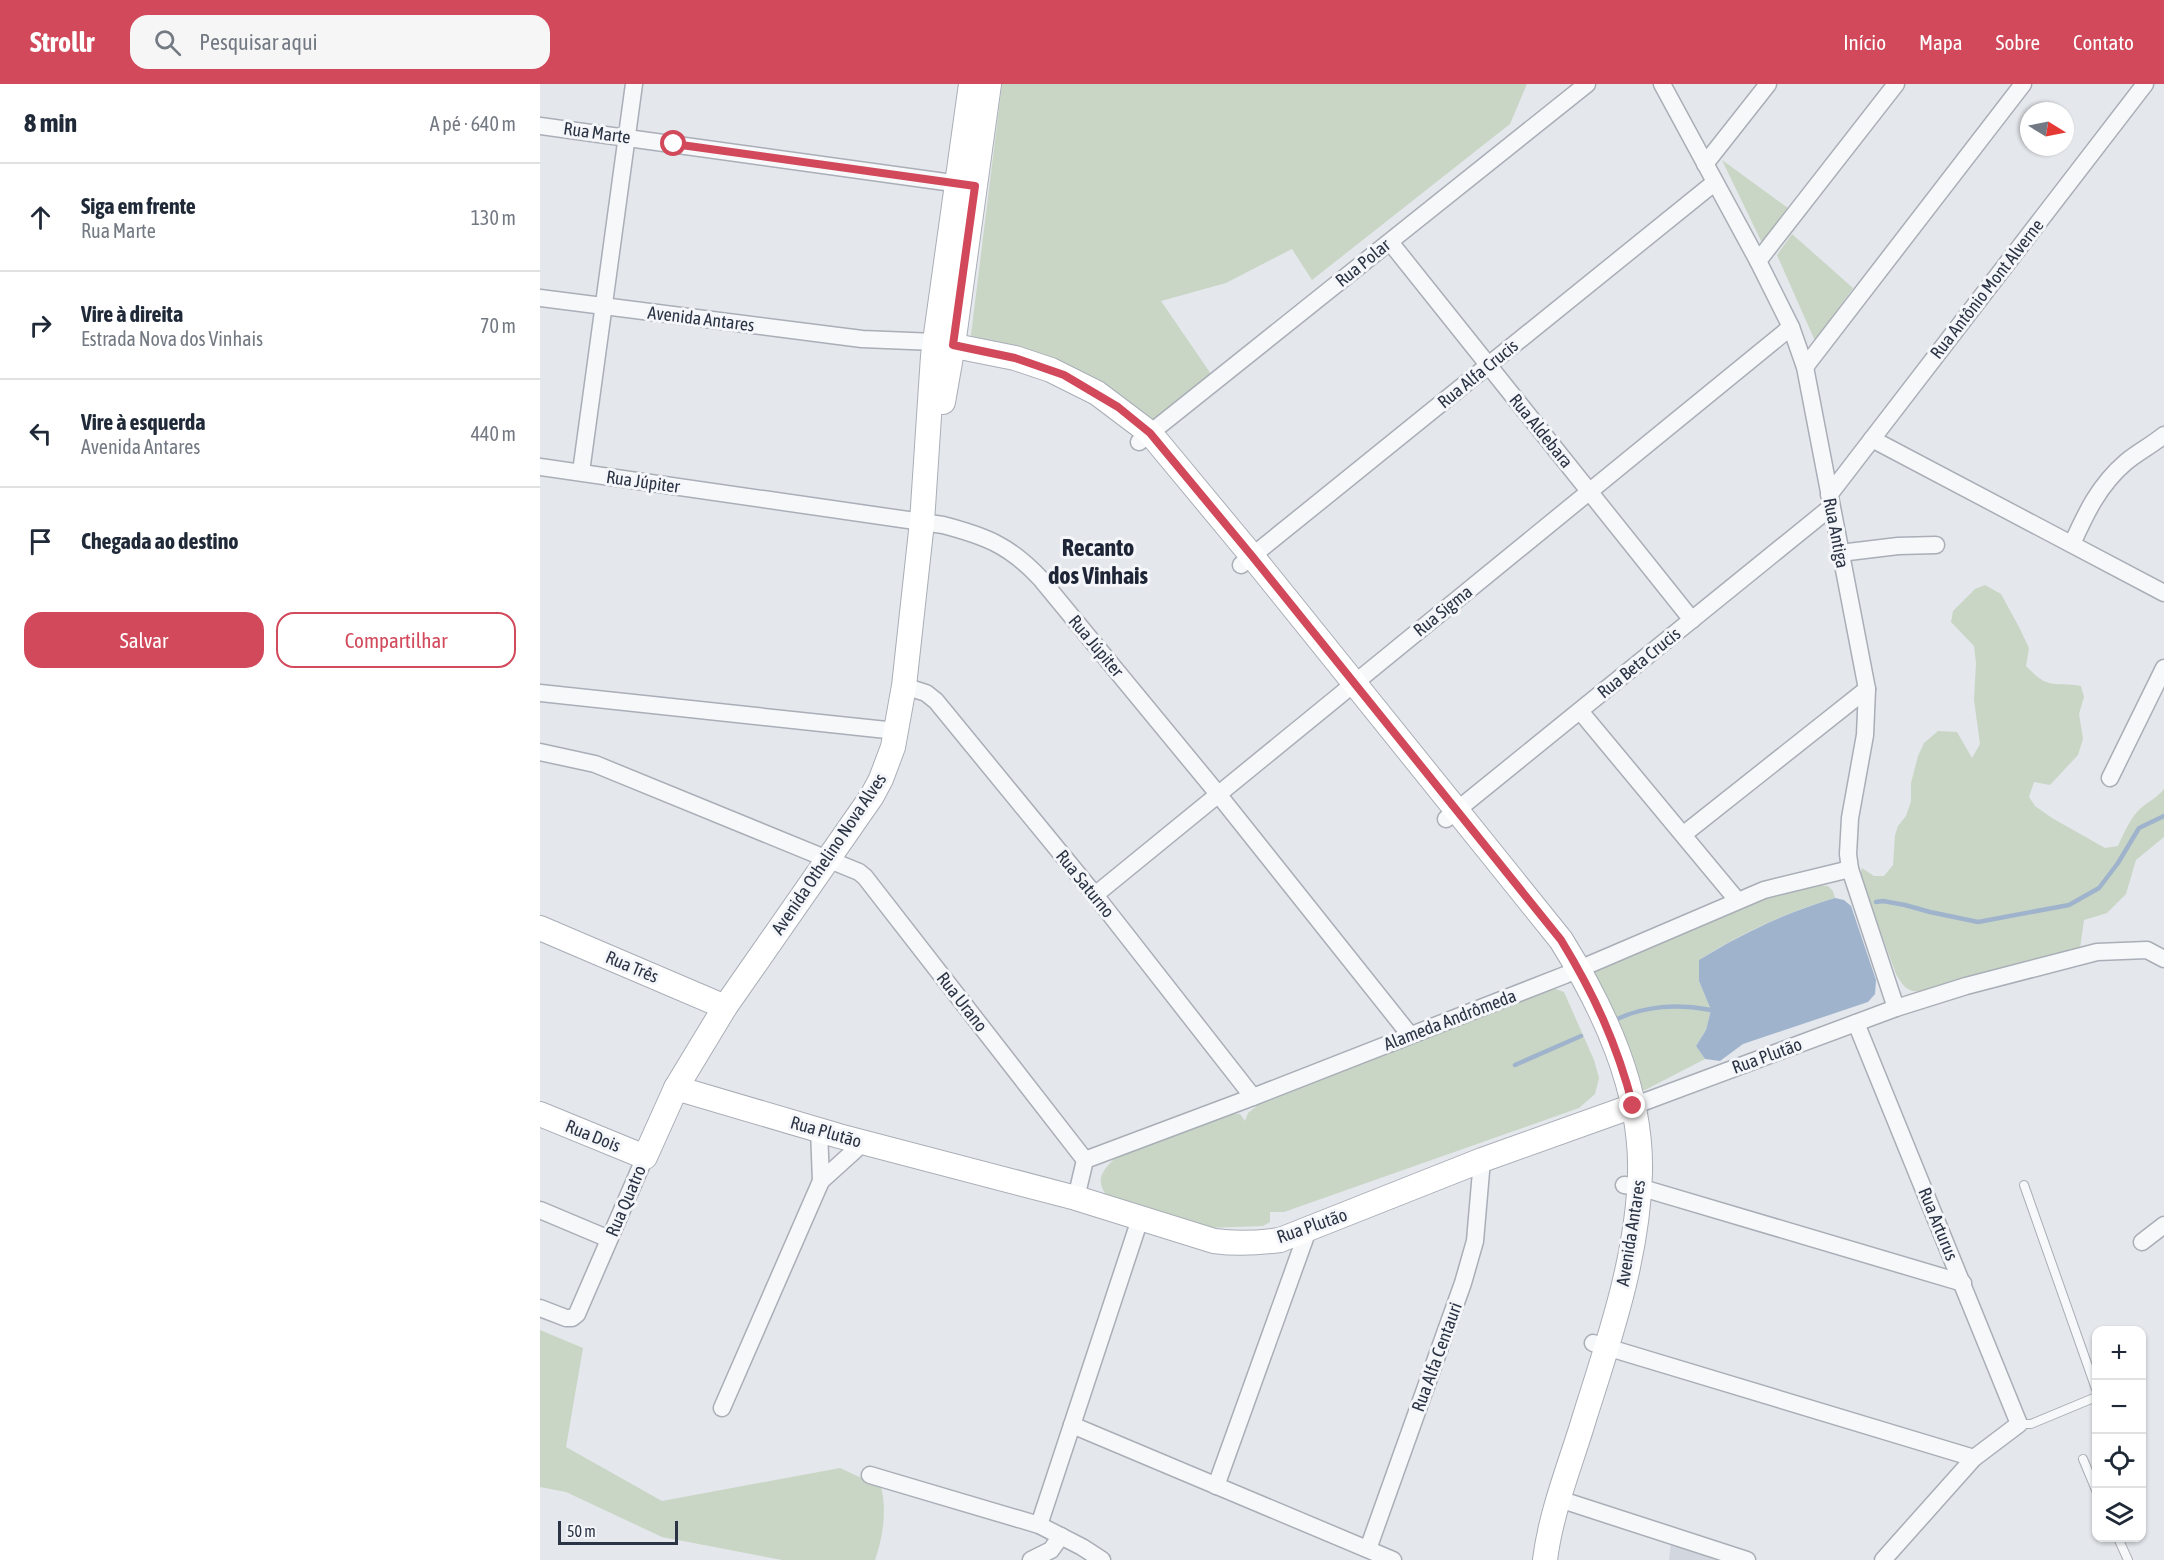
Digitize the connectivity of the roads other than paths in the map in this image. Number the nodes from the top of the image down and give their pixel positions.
1 (634, 84) edge
2 (971, 84) edge
3 (989, 84) edge
4 (1587, 84) edge
5 (1662, 84) edge
6 (1768, 84) edge
7 (1896, 84) edge
8 (2023, 84) edge
9 (2145, 84) edge
10 (540, 126) edge
11 (627, 137) junction
12 (1705, 164) junction
13 (1714, 183) junction
14 (966, 184) junction
15 (1390, 242) junction
16 (1758, 261) junction
17 (540, 298) edge
18 (604, 306) junction
19 (1791, 327) junction
20 (943, 351) junction
21 (1488, 365) junction
22 (1805, 367) junction
23 (2164, 435) edge
24 (1145, 437) junction
25 (1872, 439) junction
26 (540, 467) edge
27 (581, 472) junction
28 (1589, 492) junction
29 (1830, 501) junction
30 (922, 522) junction
31 (2072, 544) junction
32 (1936, 545) dead end
33 (1840, 553) junction
34 (1247, 560) junction
35 (2164, 593) edge
36 (1692, 620) junction
37 (2164, 668) edge
38 (904, 686) junction
39 (1349, 688) junction
40 (1867, 689) junction
41 (540, 693) edge
42 (1580, 711) junction
43 (896, 731) junction
44 (540, 752) edge
45 (2110, 778) dead end
46 (1218, 794) junction
47 (1452, 815) junction
48 (1684, 834) junction
49 (828, 860) junction
50 (1850, 869) junction
51 (1095, 895) junction
52 (1737, 900) junction
53 (540, 928) edge
54 (2164, 959) edge
55 (1572, 972) junction
56 (725, 1007) junction
57 (1896, 1008) junction
58 (1856, 1023) junction
59 (1410, 1035) junction
60 (676, 1088) junction
61 (1253, 1097) junction
62 (1626, 1108) junction
63 (540, 1114) edge
64 (819, 1130) junction
65 (863, 1143) junction
66 (645, 1157) junction
67 (1085, 1160) junction
68 (1482, 1160) junction
69 (821, 1181) junction
70 (2024, 1185) dead end
71 (1632, 1186) junction
72 (1076, 1198) junction
73 (540, 1210) edge
74 (1140, 1219) junction
75 (2164, 1226) edge
76 (1308, 1230) junction
77 (609, 1239) junction
78 (2142, 1242) dead end
79 (1963, 1283) junction
80 (540, 1308) edge
81 (1600, 1345) junction
82 (2094, 1380) edge
83 (2092, 1398) edge
84 (722, 1408) dead end
85 (2019, 1424) junction
86 (1072, 1425) junction
87 (1974, 1458) junction
88 (2083, 1459) dead end
89 (870, 1475) dead end
90 (1216, 1485) junction
91 (2096, 1488) edge
92 (1559, 1499) junction
93 (1040, 1525) junction
94 (1061, 1536) junction
95 (2120, 1542) edge
96 (1368, 1549) junction
97 (1538, 1557) edge
98 (1031, 1560) edge
99 (1102, 1560) edge
100 (1393, 1560) edge
101 (1747, 1560) edge
102 (1883, 1560) edge
103 (2128, 1560) edge

1 - 11 street
2 - 14 street
3 - 14 street
4 - 15 street, Rua Polar
5 - 12 street, Rua Antiga
6 - 12 street
7 - 16 street
8 - 22 street
9 - 25 street, Rua Antônio Mont Alverne
10 - 11 street, Rua Marte
11 - 14 street, Rua Marte
11 - 18 street
12 - 13 street, Rua Antiga
13 - 16 street, Rua Antiga
13 - 21 street, Rua Alfa Crucis
14 - 20 street, Avenida Othelino Nova Alves
15 - 21 street, Rua Aldebara
15 - 24 street, Rua Polar
16 - 19 street, Rua Antiga
17 - 18 street, Avenida Antares
18 - 20 street, Avenida Antares
18 - 27 street
19 - 22 street, Rua Antiga
19 - 28 street, Rua Sigma
20 - 24 street, Avenida Antares
20 - 30 street, Avenida Othelino Nova Alves
21 - 28 street, Rua Aldebara
21 - 34 street, Rua Alfa Crucis
22 - 29 street, Rua Antiga
23 - 31 street
24 - 34 street, Avenida Antares
25 - 29 street, Rua Antônio Mont Alverne
25 - 31 street
26 - 27 street, Rua Júpiter
27 - 30 street, Rua Júpiter
28 - 36 street, Rua Aldebara
28 - 39 street, Rua Sigma
29 - 33 street, Rua Antiga
29 - 36 street, Rua Beta Crucis
30 - 38 street, Avenida Othelino Nova Alves
30 - 46 street, Rua Júpiter
31 - 35 street
32 - 33 street
33 - 40 street, Rua Antiga
34 - 39 street, Avenida Antares
36 - 42 street, Rua Beta Crucis
37 - 45 street
38 - 43 street, Avenida Othelino Nova Alves
38 - 51 street, Rua Saturno
39 - 46 street, Rua Sigma
39 - 47 street, Avenida Antares
40 - 48 street
40 - 50 street, Rua Antiga
41 - 43 street
42 - 47 street, Rua Beta Crucis
42 - 48 street
43 - 49 street, Avenida Othelino Nova Alves
44 - 49 street, Rua Urano
46 - 51 street, Rua Sigma
46 - 59 street, Rua Júpiter
47 - 55 street, Avenida Antares
48 - 52 street
49 - 56 street, Avenida Othelino Nova Alves
49 - 67 street, Rua Urano
50 - 52 street, Alameda Andrômeda
50 - 57 street, Rua Antiga
51 - 61 street, Rua Saturno
52 - 55 street, Alameda Andrômeda
53 - 56 street, Rua Três
54 - 57 street, Rua Plutão
55 - 59 street, Alameda Andrômeda
55 - 62 street, Avenida Antares
56 - 60 street, Avenida Othelino Nova Alves
57 - 58 street, Rua Plutão
58 - 62 street, Rua Plutão
58 - 79 street, Rua Arturus
59 - 61 street, Alameda Andrômeda
60 - 64 street, Rua Plutão
60 - 66 street, Rua Quatro
61 - 67 street, Alameda Andrômeda
62 - 68 street, Rua Plutão
62 - 71 street, Avenida Antares
63 - 66 street, Rua Dois
64 - 65 street, Rua Plutão
64 - 69 street
65 - 69 street
65 - 72 street, Rua Plutão
66 - 77 street, Rua Quatro
67 - 72 street
68 - 76 street, Rua Plutão
68 - 96 street, Rua Alfa Centauri
69 - 84 street
70 - 82 lane
71 - 79 street
71 - 81 street, Avenida Antares
72 - 74 street, Rua Plutão
73 - 77 street
74 - 76 street, Rua Plutão
74 - 86 street
75 - 78 street
76 - 90 street
77 - 80 street, Rua Quatro
79 - 85 street, Rua Arturus
81 - 87 street
81 - 92 street, Avenida Antares
81 - 97 street, Avenida Antares
83 - 85 lane
85 - 87 street
86 - 90 street
86 - 93 street
87 - 102 street
88 - 91 lane
89 - 93 street
90 - 96 street
92 - 97 street, Avenida Antares
92 - 101 street
93 - 94 street
94 - 98 street
94 - 99 street
95 - 103 lane
96 - 100 street

